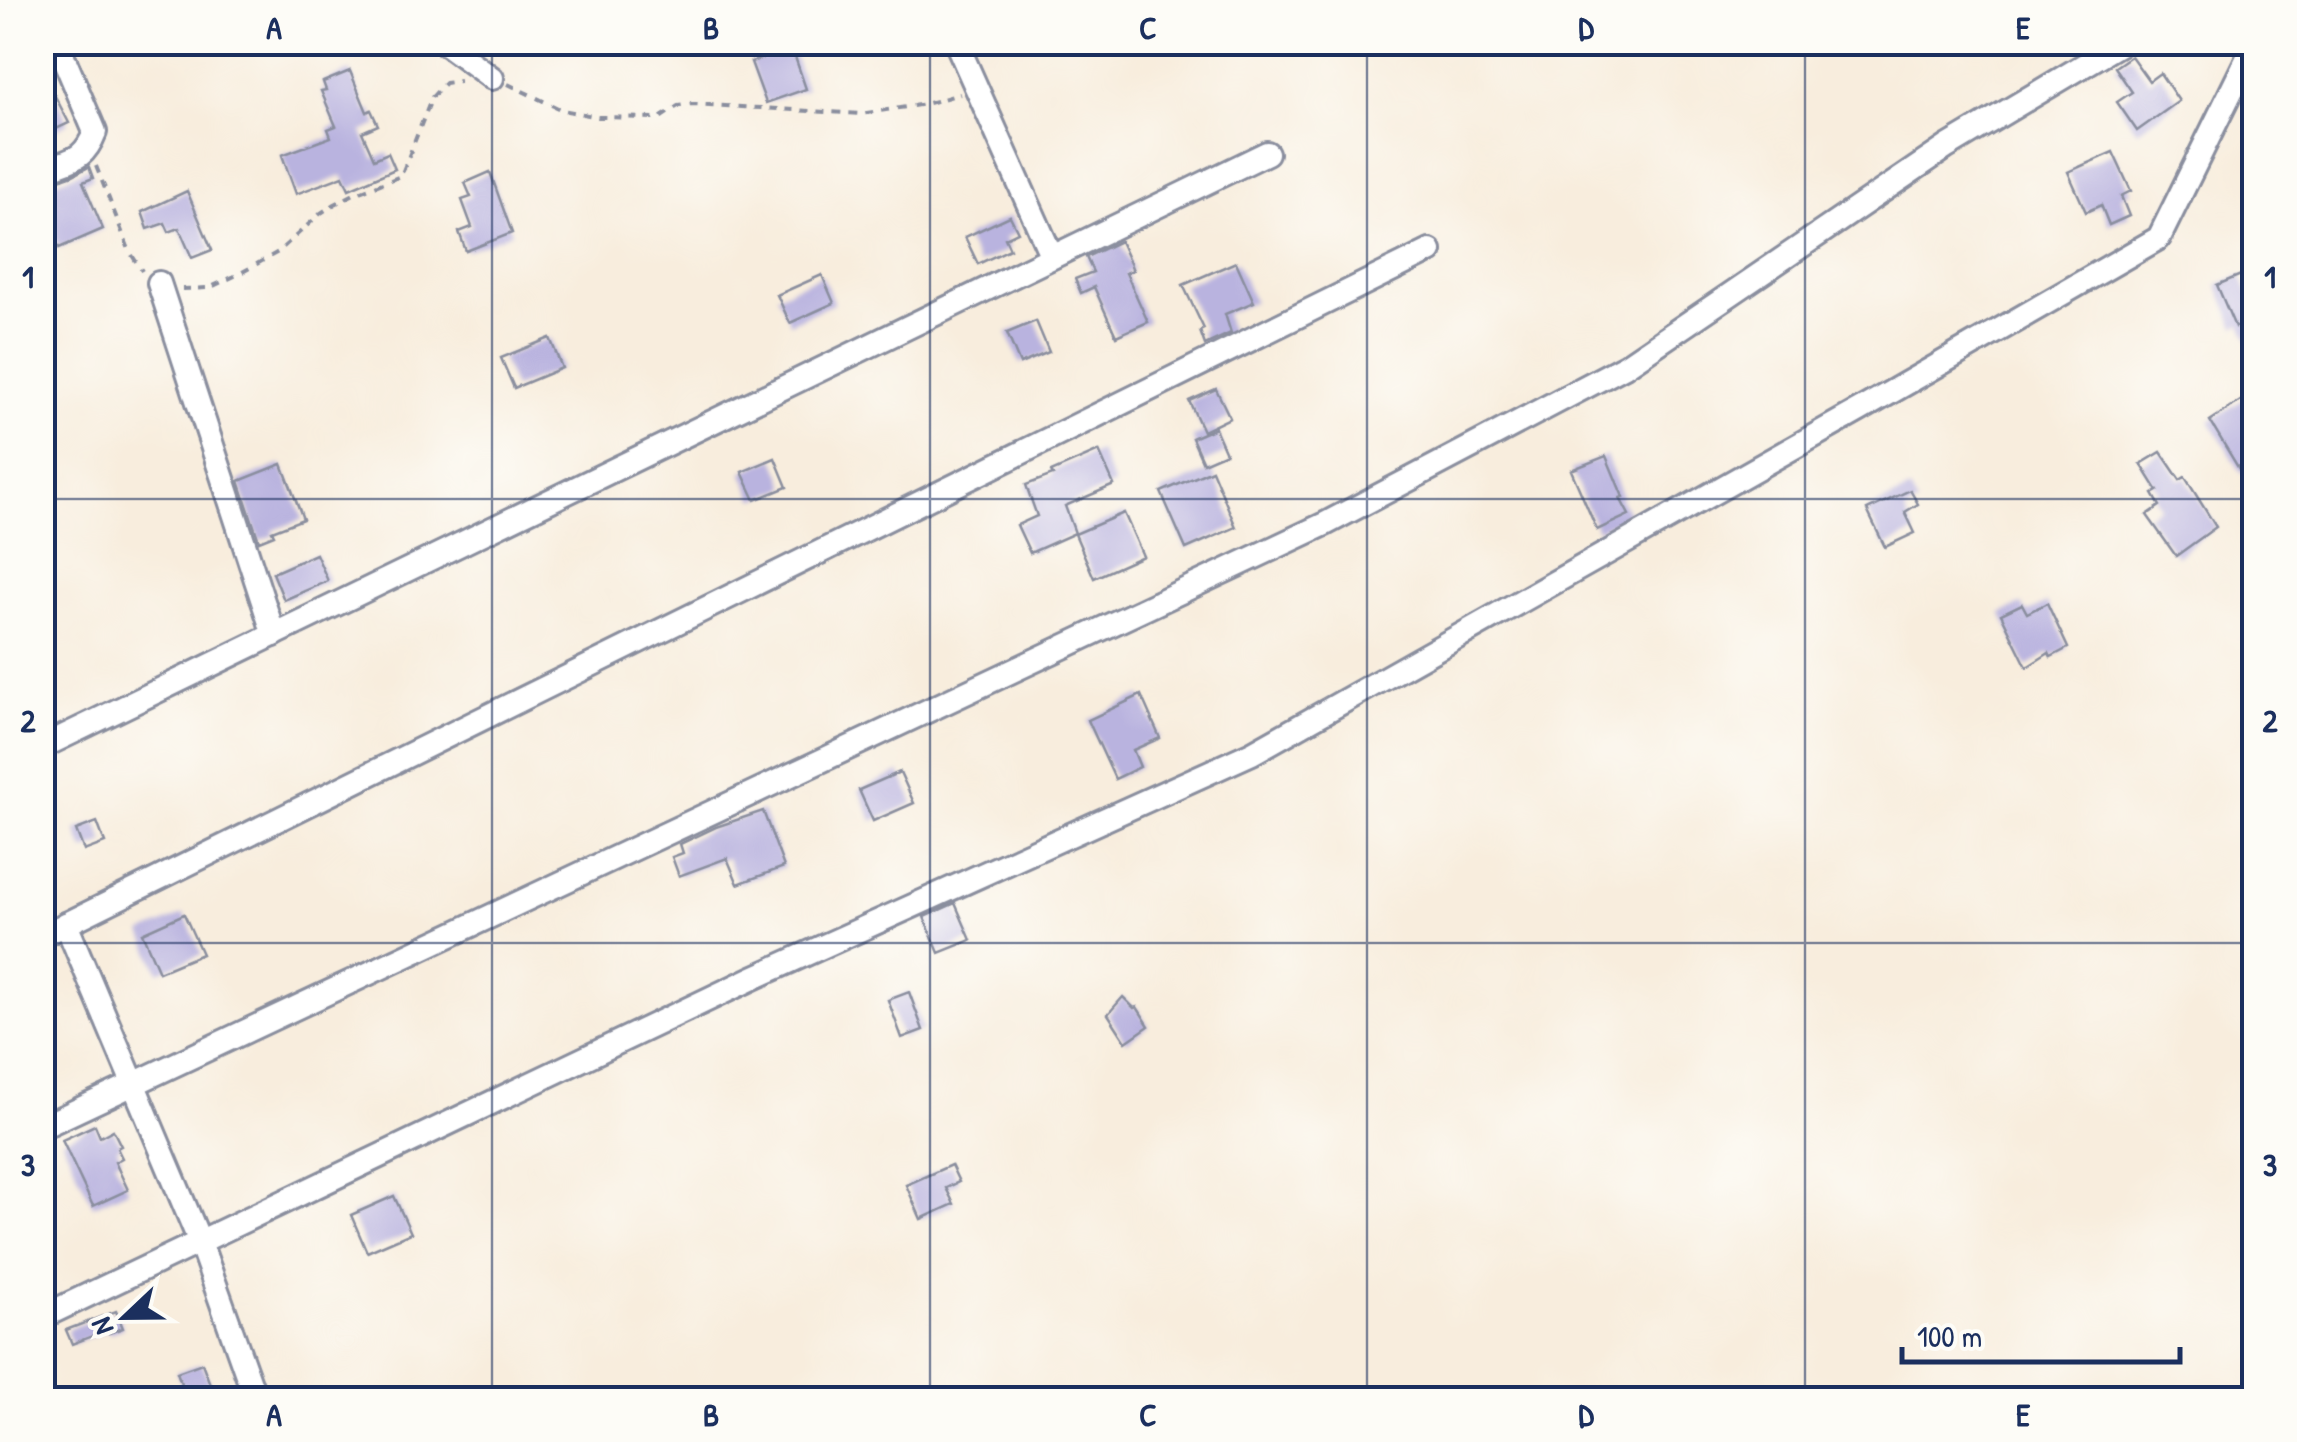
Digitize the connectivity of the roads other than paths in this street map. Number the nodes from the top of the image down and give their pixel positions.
1 (57, 42) edge
2 (442, 42) edge
3 (956, 42) edge
4 (2122, 42) edge
5 (2254, 45) edge
6 (492, 78) road end
7 (1267, 153) dead end
8 (42, 171) edge
9 (1430, 251) dead end
10 (1052, 258) junction
11 (159, 284) road end
12 (274, 635) junction
13 (42, 747) edge
14 (66, 924) junction
15 (42, 936) edge
16 (133, 1084) junction
17 (42, 1127) edge
18 (200, 1242) junction
19 (42, 1317) edge
20 (256, 1400) edge

1 - 8 street
2 - 6 street
3 - 10 street
4 - 16 street
5 - 18 street
7 - 10 street
9 - 14 street
10 - 12 street
11 - 12 street
12 - 13 street
14 - 15 street
14 - 16 street
16 - 17 street
16 - 18 street
18 - 19 street
18 - 20 street

